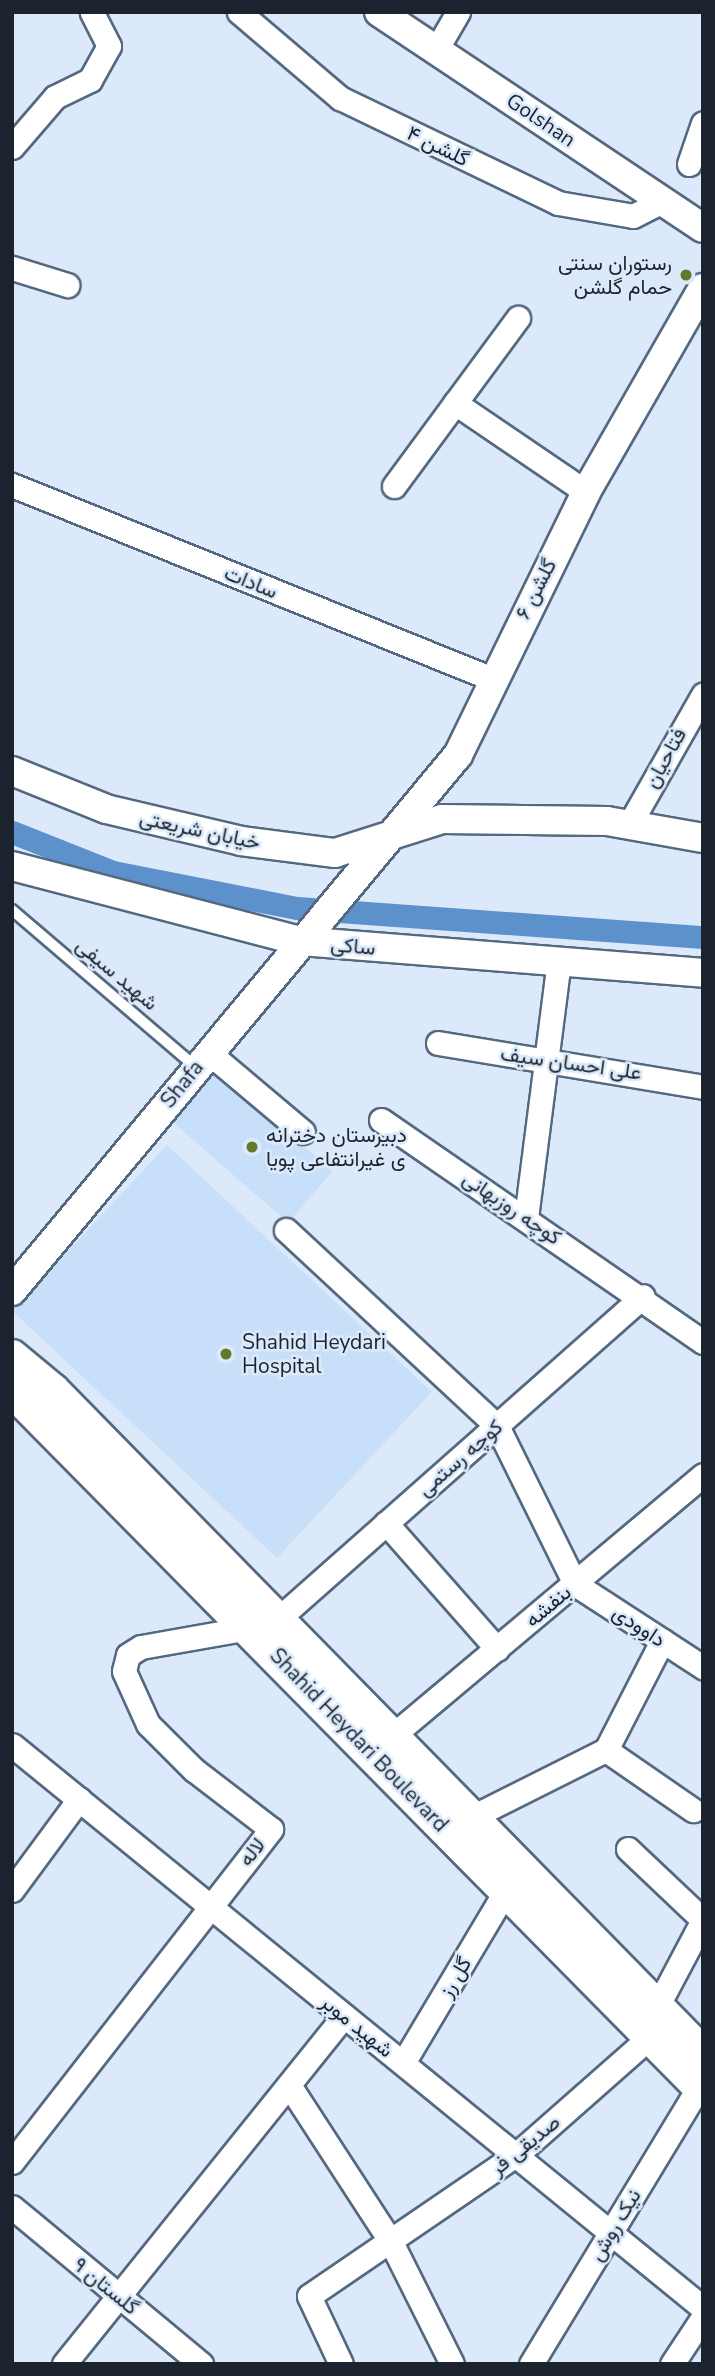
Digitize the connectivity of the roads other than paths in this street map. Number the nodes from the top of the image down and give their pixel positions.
1 (92, 12) edge
2 (239, 12) edge
3 (379, 12) edge
4 (458, 12) edge
5 (436, 50) junction
6 (703, 123) edge
7 (12, 148) edge
8 (689, 164) dead end
9 (662, 201) junction
10 (703, 228) edge
11 (12, 268) edge
12 (67, 285) dead end
13 (703, 288) edge
14 (518, 318) dead end
15 (455, 403) junction
16 (12, 485) edge
17 (394, 486) dead end
18 (586, 492) junction
19 (490, 678) junction
20 (703, 695) edge
21 (12, 771) edge
22 (629, 825) junction
23 (391, 834) junction
24 (703, 838) edge
25 (14, 871) edge
26 (354, 877) joint
27 (12, 911) edge
28 (306, 934) junction
29 (559, 962) junction
30 (703, 973) edge
31 (438, 1044) dead end
32 (547, 1059) junction
33 (202, 1060) junction
34 (703, 1087) edge
35 (381, 1120) dead end
36 (303, 1132) dead end
37 (526, 1218) junction
38 (286, 1230) dead end
39 (12, 1291) edge
40 (643, 1297) junction
41 (703, 1342) edge
42 (12, 1356) edge
43 (12, 1391) edge
44 (497, 1426) junction
45 (701, 1480) edge
46 (386, 1523) junction
47 (575, 1584) junction
48 (263, 1624) junction
49 (662, 1641) junction
50 (497, 1649) junction
51 (703, 1667) edge
52 (392, 1736) junction
53 (12, 1745) edge
54 (606, 1750) junction
55 (79, 1799) junction
56 (694, 1810) dead end
57 (471, 1817) junction
58 (628, 1849) dead end
59 (12, 1890) edge
60 (506, 1891) junction
61 (209, 1905) junction
62 (703, 1920) edge
63 (344, 2016) junction
64 (649, 2023) junction
65 (703, 2053) edge
66 (403, 2063) junction
67 (289, 2085) junction
68 (701, 2089) edge
69 (516, 2155) junction
70 (12, 2162) edge
71 (12, 2207) edge
72 (611, 2233) junction
73 (391, 2242) junction
74 (118, 2296) junction
75 (703, 2308) edge
76 (703, 2317) edge
77 (64, 2364) edge
78 (201, 2364) edge
79 (341, 2364) edge
80 (452, 2364) edge
81 (531, 2364) edge
82 (672, 2364) edge

1 - 7 street
2 - 9 street, گلشن ۴
3 - 5 street, Golshan
4 - 5 street
5 - 9 street, Golshan
6 - 8 street
9 - 10 street, Golshan
11 - 12 street
13 - 18 street, گلشن ۶
14 - 15 street
15 - 17 street
15 - 18 street
16 - 19 street, سادات
18 - 19 street, گلشن ۶
19 - 23 street, گلشن ۶
20 - 22 street, فتاحیان
21 - 23 street, خیابان شریعتی
22 - 23 street, خیابان شریعتی
22 - 24 street, خیابان شریعتی
23 - 26 street, گلشن ۶
25 - 28 street, ساکی
26 - 28 street, Shafa
27 - 33 lane, شهید سیفی
28 - 29 street, ساکی
28 - 33 street, Shafa
29 - 30 street, ساکی
29 - 32 street
31 - 32 street, علی احسان سیف
32 - 34 street, علی احسان سیف
32 - 37 street
33 - 36 street
33 - 39 street, Shafa
35 - 37 street, کوچه روزبهانی
37 - 40 street, کوچه روزبهانی
38 - 44 street
40 - 41 street, کوچه روزبهانی
40 - 44 street, کوچه رستمی
42 - 48 main road, Shahid Heydari Boulevard
43 - 48 main road, Shahid Heydari Boulevard
44 - 46 street, کوچه رستمی
44 - 47 street
45 - 47 street, بنفشه
46 - 48 street, کوچه رستمی
46 - 50 street
47 - 49 street, داوودی
47 - 50 street, بنفشه
48 - 52 main road, Shahid Heydari Boulevard
48 - 60 main road, Shahid Heydari Boulevard
48 - 61 street, لاله
49 - 51 street, داوودی
49 - 54 street
50 - 52 street, بنفشه
52 - 57 main road, Shahid Heydari Boulevard
53 - 55 street, شهید موبر
54 - 56 street
54 - 57 street
55 - 59 street
55 - 61 street, شهید موبر
57 - 64 main road, Shahid Heydari Boulevard
58 - 62 street
60 - 64 main road, Shahid Heydari Boulevard
60 - 66 street, گل رز
61 - 63 street, شهید موبر
61 - 70 street, لاله
62 - 64 street
63 - 66 street, شهید موبر
63 - 67 street
64 - 65 main road, Shahid Heydari Boulevard
64 - 68 main road, Shahid Heydari Boulevard
64 - 69 street, صدیقی فر
66 - 69 street, شهید موبر
67 - 73 street
67 - 74 street
68 - 72 street, نیک روش
69 - 72 street, شهید موبر
69 - 73 street, صدیقی فر
71 - 74 street, گلستان ۹
72 - 75 street, شهید موبر
72 - 81 street, نیک روش
73 - 79 street, صدیقی فر
73 - 80 street
74 - 77 street
74 - 78 street, گلستان ۹
76 - 82 street

